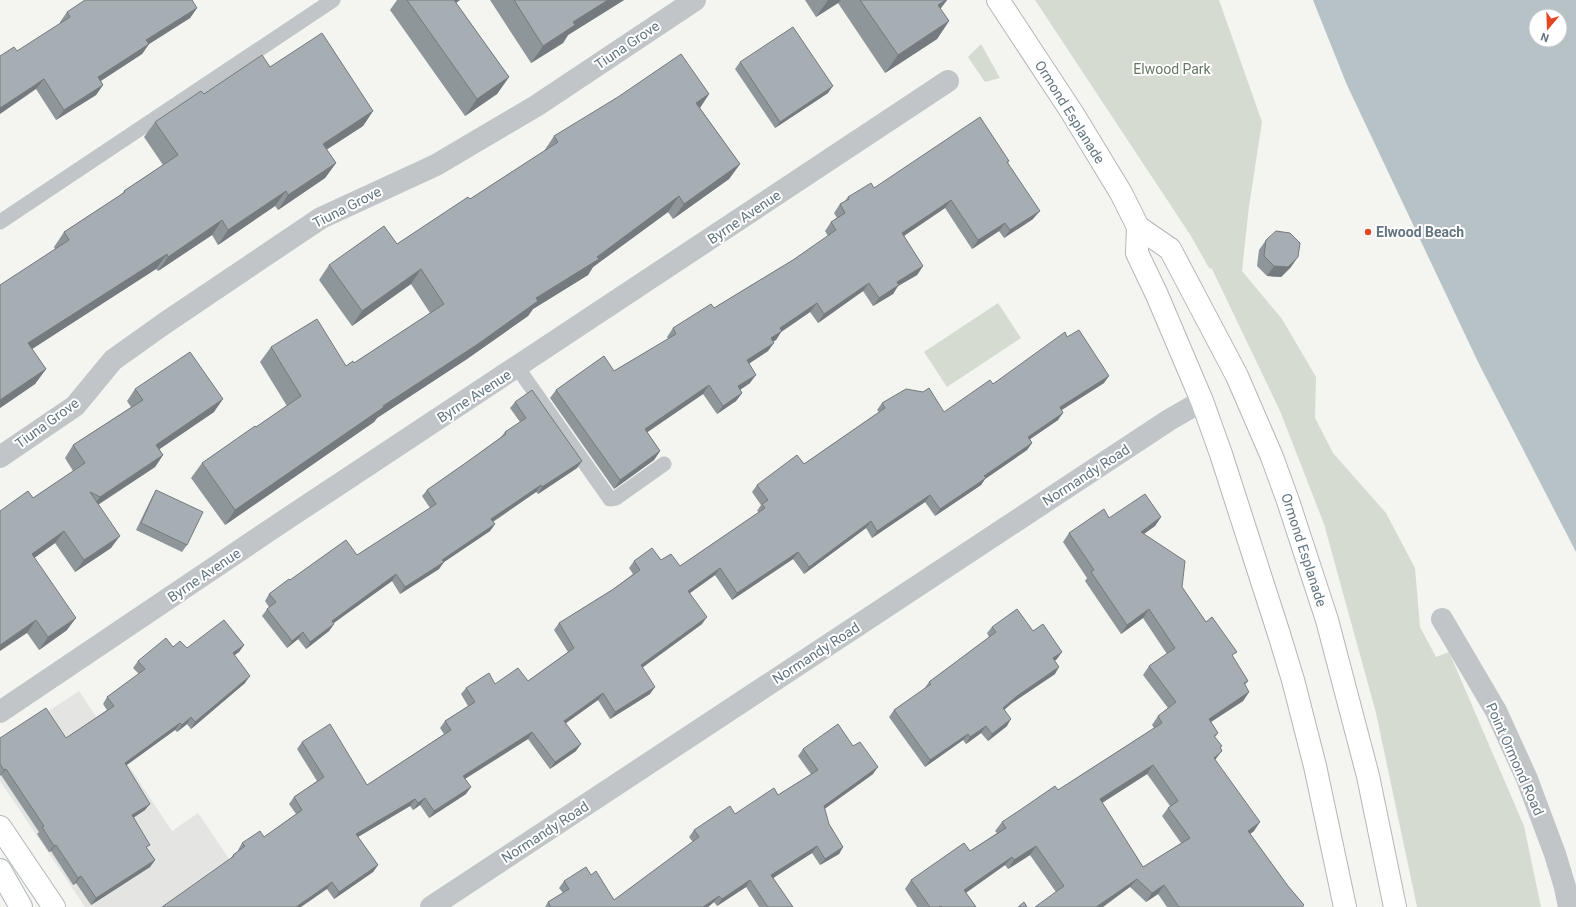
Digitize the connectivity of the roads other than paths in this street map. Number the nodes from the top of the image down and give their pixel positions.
1 (333, 0) edge
2 (695, 0) edge
3 (998, 0) edge
4 (948, 81) dead end
5 (0, 222) edge
6 (1138, 227) junction
7 (517, 367) junction
8 (1202, 401) junction
9 (0, 457) edge
10 (664, 464) dead end
11 (1442, 619) dead end
12 (0, 712) edge
13 (0, 827) edge
14 (0, 870) edge
15 (21, 907) edge
16 (54, 907) edge
17 (431, 907) edge
18 (1345, 907) edge
19 (1396, 907) edge
20 (1569, 907) edge

1 - 5 lane
2 - 9 street, Tiuna Grove
3 - 6 main road, Ormond Esplanade
4 - 7 street, Byrne Avenue
6 - 8 main road
6 - 19 main road, Ormond Esplanade
7 - 10 lane
7 - 12 street, Byrne Avenue
8 - 17 street, Normandy Road
8 - 18 main road
11 - 20 street, Point Ormond Road
13 - 16 main road
14 - 15 main road

